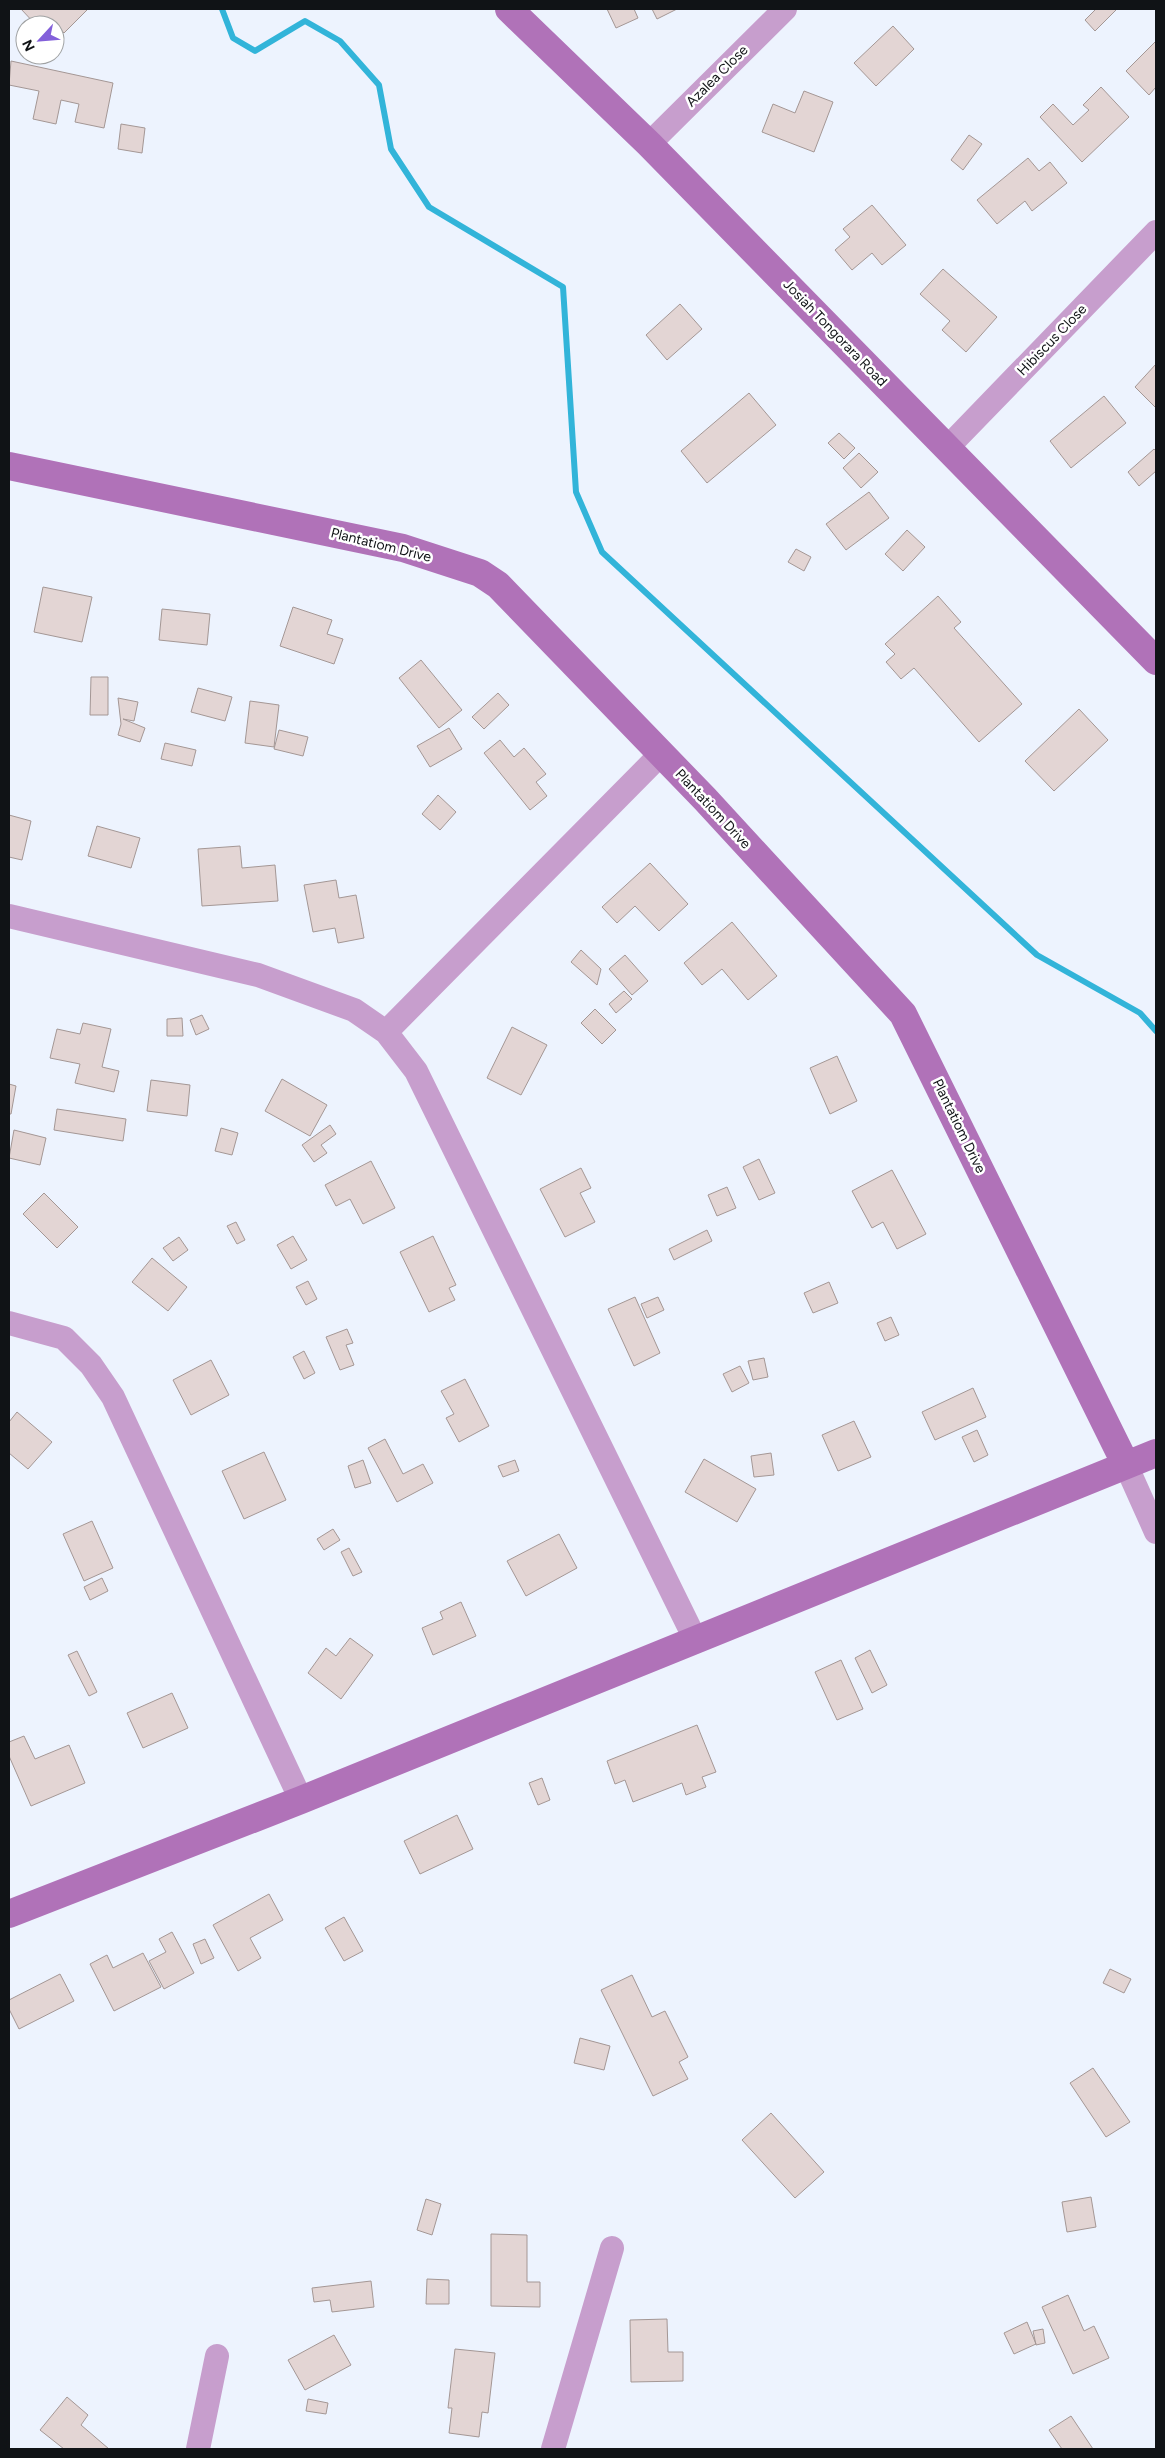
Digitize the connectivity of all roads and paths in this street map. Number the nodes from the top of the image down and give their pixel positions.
1 (509, 9) edge
2 (785, 9) edge
3 (650, 144) junction
4 (1156, 232) edge
5 (947, 448) junction
6 (9, 466) edge
7 (1156, 661) edge
8 (661, 754) junction
9 (9, 916) edge
10 (386, 1032) junction
11 (9, 1323) edge
12 (1156, 1453) edge
13 (1126, 1464) junction
14 (1156, 1532) edge
15 (695, 1639) junction
16 (301, 1800) junction
17 (9, 1914) edge
18 (612, 2248) dead end
19 (217, 2356) dead end
20 (198, 2449) edge
21 (553, 2449) edge

1 - 3 street, Josiah Tongorara Road
2 - 3 street, Azalea Close
3 - 5 street, Josiah Tongorara Road
4 - 5 street, Hibiscus Close
5 - 7 street, Josiah Tongorara Road
6 - 8 street, Plantatiom Drive
8 - 10 street
8 - 13 street, Plantatiom Drive
9 - 10 street
10 - 15 street
11 - 16 street
12 - 13 street
13 - 14 street
13 - 15 street
15 - 16 street
16 - 17 street
18 - 21 street
19 - 20 street

